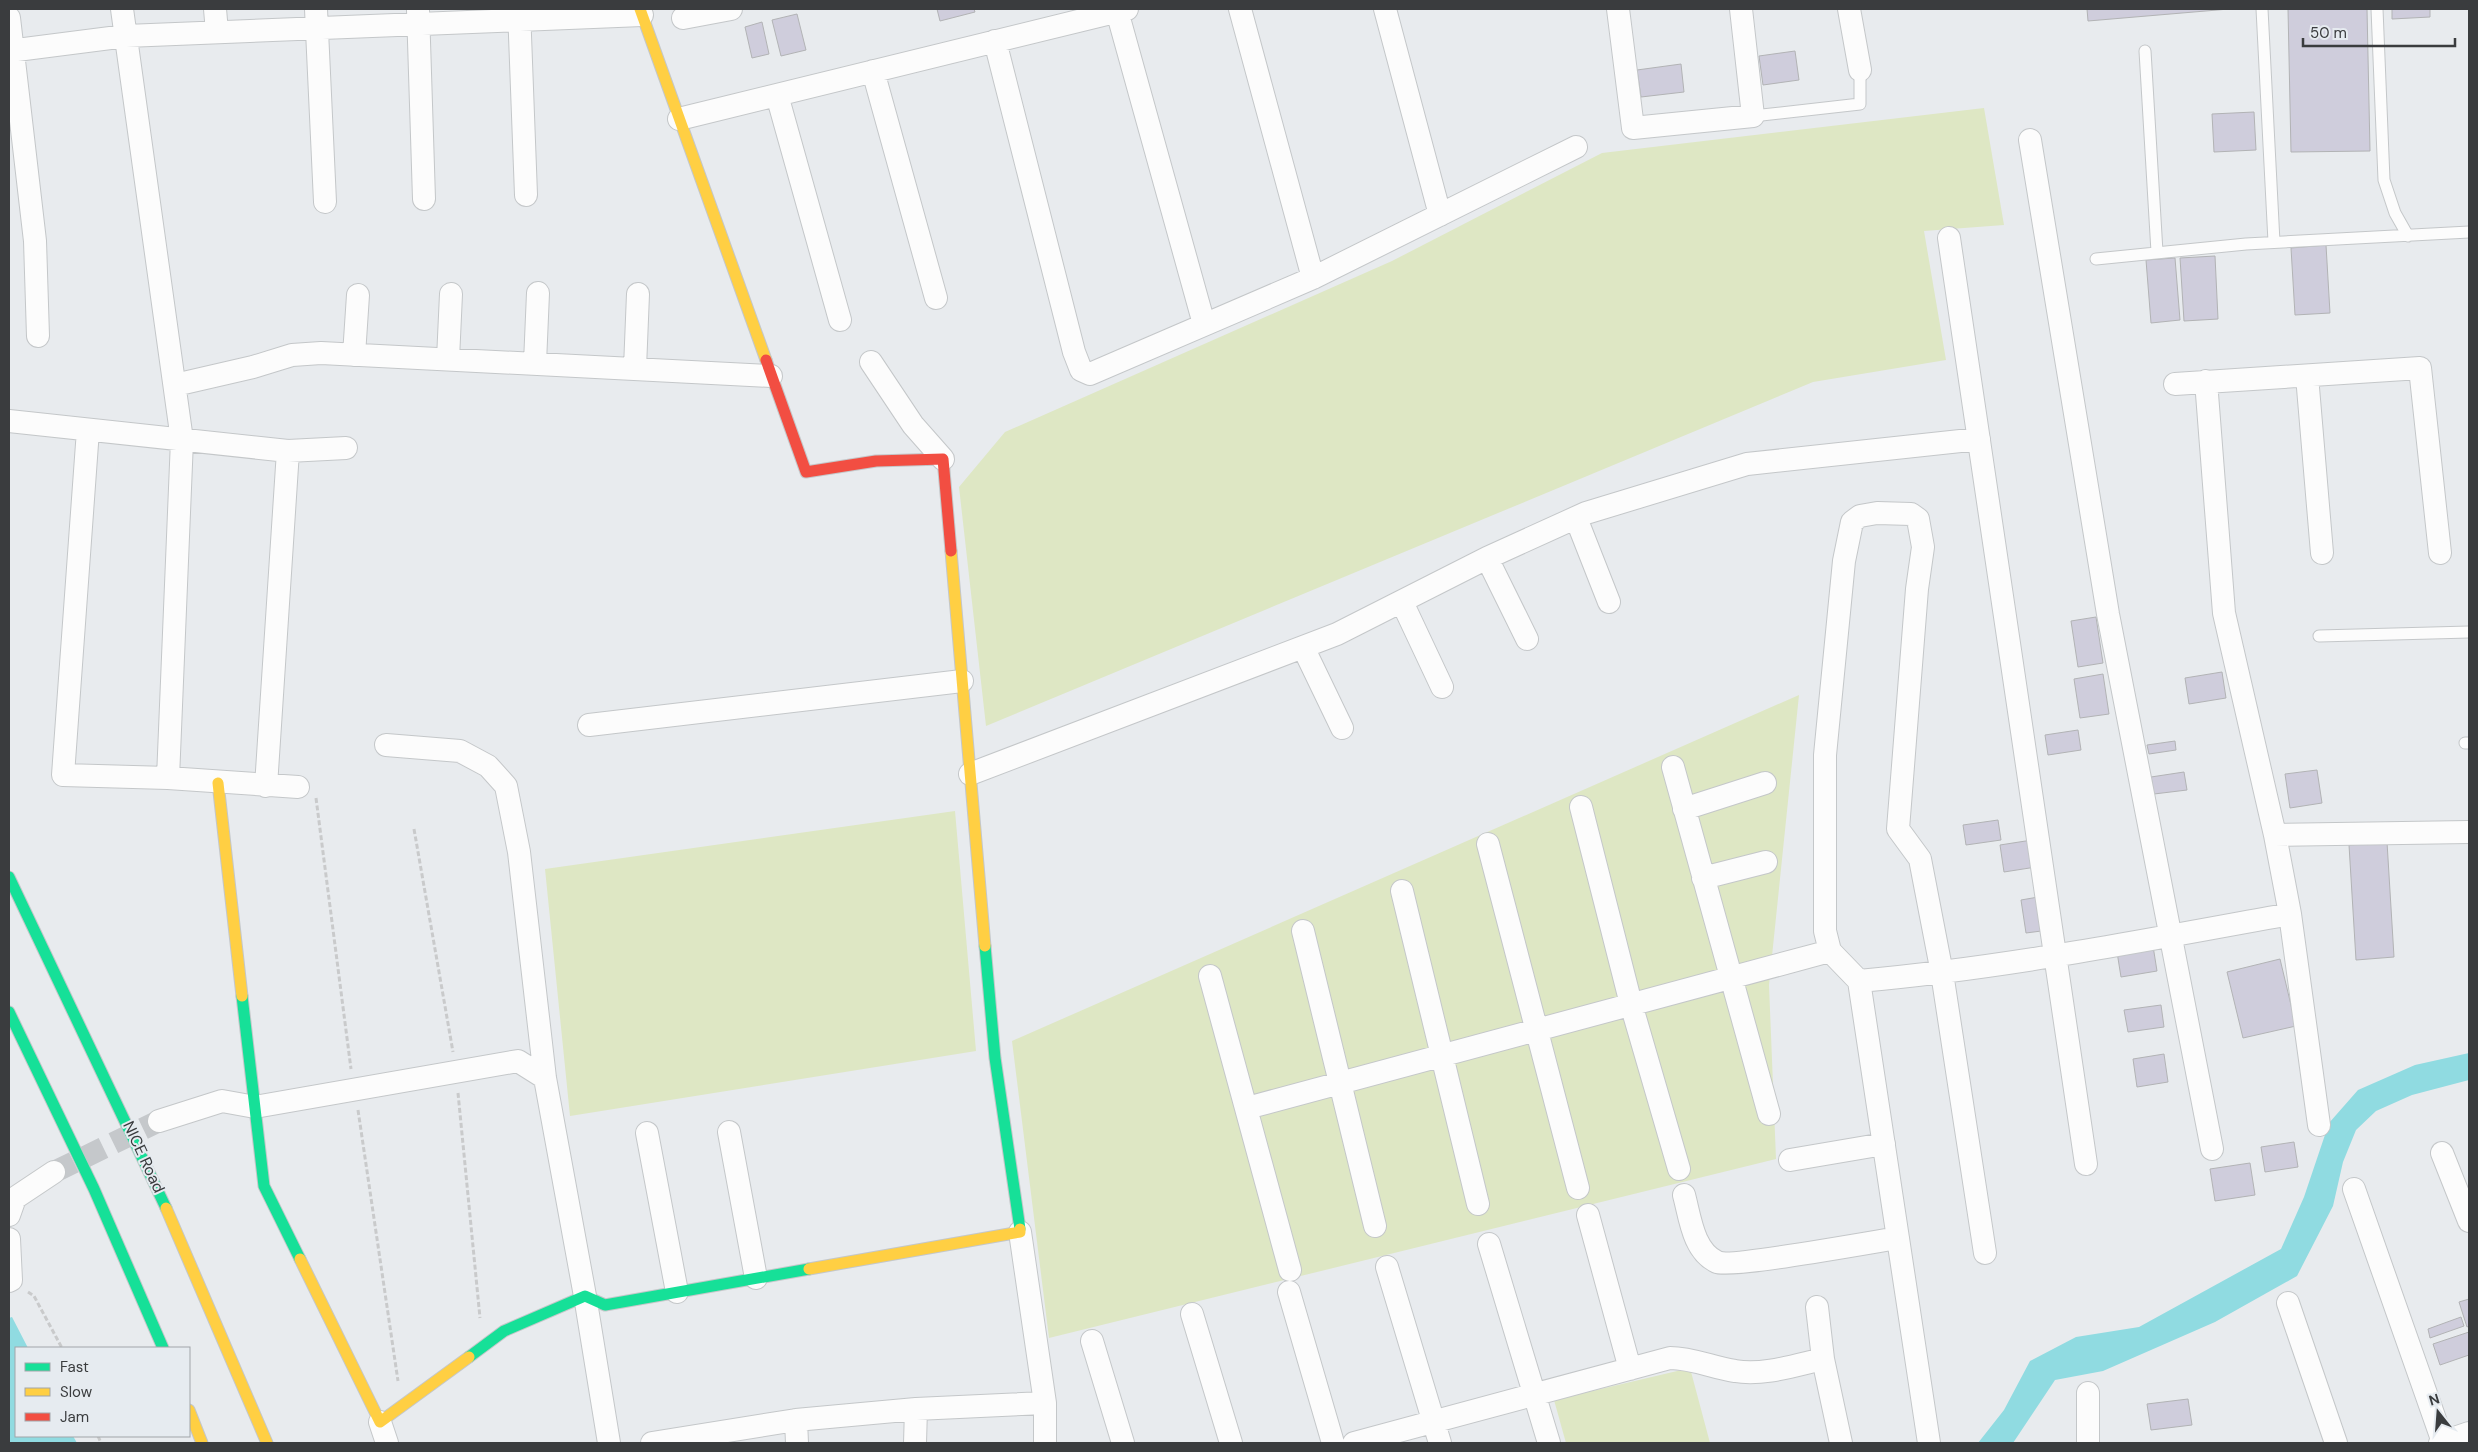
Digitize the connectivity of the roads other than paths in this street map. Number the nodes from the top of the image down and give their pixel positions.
1 (122, 9) edge
2 (215, 9) edge
3 (730, 9) edge
4 (1240, 9) edge
5 (1385, 9) edge
6 (1618, 9) edge
7 (1741, 9) edge
8 (1849, 9) edge
9 (2262, 9) edge
10 (2377, 9) edge
11 (1122, 10) edge
12 (641, 12) edge
13 (519, 14) edge
14 (418, 16) edge
15 (9, 18) edge
16 (317, 18) edge
17 (683, 18) dead end
18 (216, 32) junction
19 (126, 36) junction
20 (996, 41) junction
21 (11, 51) edge
22 (2145, 51) dead end
23 (1860, 70) joint
24 (873, 71) junction
25 (777, 95) junction
26 (1753, 116) junction
27 (679, 119) junction
28 (2030, 140) dead end
29 (1576, 147) dead end
30 (526, 195) dead end
31 (424, 199) dead end
32 (325, 202) dead end
33 (1440, 215) junction
34 (2469, 232) edge
35 (2408, 236) junction
36 (1949, 238) dead end
37 (2274, 242) junction
38 (2156, 252) junction
39 (2096, 260) dead end
40 (1313, 278) junction
41 (538, 293) dead end
42 (451, 294) dead end
43 (638, 294) dead end
44 (358, 295) dead end
45 (936, 298) dead end
46 (840, 320) dead end
47 (1204, 324) junction
48 (38, 336) dead end
49 (354, 355) junction
50 (448, 359) junction
51 (871, 362) dead end
52 (535, 363) junction
53 (635, 368) junction
54 (771, 376) junction
55 (2307, 376) junction
56 (2206, 381) junction
57 (2175, 384) dead end
58 (175, 385) junction
59 (9, 421) edge
60 (88, 430) junction
61 (1980, 439) junction
62 (182, 440) junction
63 (346, 448) dead end
64 (288, 451) junction
65 (942, 459) junction
66 (1576, 518) junction
67 (2322, 553) dead end
68 (2440, 553) dead end
69 (1487, 558) junction
70 (1402, 602) junction
71 (1609, 602) dead end
72 (2469, 632) edge
73 (2320, 636) dead end
74 (1527, 639) dead end
75 (1303, 647) junction
76 (962, 682) junction
77 (1442, 686) dead end
78 (589, 726) dead end
79 (1342, 728) dead end
80 (386, 745) dead end
81 (1673, 767) dead end
82 (970, 774) junction
83 (168, 778) junction
84 (218, 783) junction
85 (1765, 783) dead end
86 (266, 786) junction
87 (298, 787) dead end
88 (1582, 808) dead end
89 (1684, 809) junction
90 (2469, 832) edge
91 (2275, 834) junction
92 (1488, 844) dead end
93 (1766, 862) dead end
94 (9, 877) edge
95 (1703, 878) junction
96 (1402, 891) dead end
97 (2290, 914) junction
98 (1303, 931) dead end
99 (2171, 936) junction
100 (1830, 951) junction
101 (2056, 954) junction
102 (1942, 973) junction
103 (1210, 976) dead end
104 (1731, 976) junction
105 (1859, 981) junction
106 (1632, 1004) junction
107 (9, 1012) edge
108 (1538, 1029) junction
109 (1442, 1057) junction
110 (545, 1078) junction
111 (1340, 1082) junction
112 (255, 1107) junction
113 (1247, 1108) junction
114 (1769, 1114) dead end
115 (159, 1121) tunnel mouth
116 (2319, 1125) dead end
117 (729, 1132) dead end
118 (648, 1133) dead end
119 (1884, 1144) junction
120 (2212, 1149) dead end
121 (2442, 1153) dead end
122 (1790, 1160) dead end
123 (2086, 1164) dead end
124 (1680, 1169) dead end
125 (54, 1172) tunnel mouth
126 (1578, 1188) dead end
127 (2354, 1190) dead end
128 (1684, 1195) dead end
129 (2465, 1199) edge
130 (1478, 1204) dead end
131 (9, 1215) edge
132 (1588, 1215) dead end
133 (2469, 1221) edge
134 (1375, 1226) dead end
135 (1020, 1232) junction
136 (1898, 1238) junction
137 (9, 1239) edge
138 (1489, 1244) dead end
139 (1985, 1253) dead end
140 (1387, 1266) dead end
141 (756, 1278) junction
142 (10, 1281) edge
143 (677, 1292) junction
144 (585, 1296) junction
145 (2288, 1303) dead end
146 (1817, 1307) dead end
147 (1192, 1314) dead end
148 (1092, 1341) dead end
149 (163, 1347) edge
150 (1823, 1359) junction
151 (1630, 1369) junction
152 (2088, 1393) dead end
153 (1534, 1395) junction
154 (1045, 1402) junction
155 (916, 1409) junction
156 (190, 1413) edge
157 (796, 1420) junction
158 (380, 1422) junction
159 (1434, 1422) junction
160 (2469, 1433) edge
161 (687, 1440) edge
162 (202, 1443) edge
163 (266, 1443) edge
164 (387, 1443) edge
165 (609, 1443) edge
166 (652, 1443) edge
167 (797, 1443) edge
168 (915, 1443) edge
169 (1045, 1443) edge
170 (1123, 1443) edge
171 (1231, 1443) edge
172 (1333, 1443) edge
173 (1354, 1443) edge
174 (1440, 1443) edge
175 (1549, 1443) edge
176 (1841, 1443) edge
177 (1925, 1443) edge
178 (1929, 1443) edge
179 (2088, 1443) edge
180 (2336, 1443) edge
181 (2441, 1443) edge

1 - 19 street
2 - 18 street
3 - 17 street
4 - 40 street
5 - 33 street
6 - 26 street
7 - 26 street
8 - 23 street
9 - 37 lane
10 - 35 lane
11 - 20 street
11 - 47 street
12 - 13 street
12 - 27 main road
13 - 14 street
13 - 30 street
14 - 16 street
14 - 31 street
15 - 21 street
16 - 18 street
16 - 32 street
18 - 19 street
19 - 21 street
19 - 58 street
20 - 24 street
20 - 47 street
21 - 48 street
22 - 38 lane
23 - 26 lane
24 - 25 street
24 - 45 street
25 - 27 street
25 - 46 street
27 - 54 main road
28 - 99 street
29 - 33 street
33 - 40 street
34 - 35 lane
35 - 37 lane
36 - 61 street
37 - 38 lane
38 - 39 lane
40 - 47 street
41 - 52 street
42 - 50 street
43 - 53 street
44 - 49 street
49 - 50 street
49 - 58 street
50 - 52 street
51 - 65 street
52 - 53 street
53 - 54 street
54 - 65 main road
55 - 56 street
55 - 67 street
55 - 68 street
56 - 57 street
56 - 91 street
58 - 62 street
59 - 60 street
60 - 62 street
60 - 83 street
61 - 66 street
61 - 101 street
62 - 64 street
62 - 83 street
63 - 64 street
64 - 86 street
65 - 76 main road
66 - 69 street
66 - 71 street
69 - 70 street
69 - 74 street
70 - 75 street
70 - 77 street
72 - 73 lane
75 - 79 street
75 - 82 street
76 - 78 street
76 - 82 main road
80 - 110 street
81 - 89 street
82 - 135 main road
83 - 84 street
84 - 86 street
84 - 112 main road
85 - 89 street
86 - 87 street
88 - 106 street
89 - 95 street
90 - 91 street
91 - 97 street
92 - 108 street
93 - 95 street
94 - 163 main road, NICE Road
95 - 104 street
96 - 109 street
97 - 99 street
97 - 116 street
98 - 111 street
99 - 101 street
99 - 120 street
100 - 102 street
100 - 104 street
100 - 105 street
101 - 102 street
101 - 123 street
102 - 105 street
102 - 139 street
103 - 113 street
104 - 106 street
104 - 114 street
105 - 119 street
106 - 108 street
106 - 124 street
107 - 149 main road
108 - 109 street
108 - 126 street
109 - 111 street
109 - 130 street
110 - 112 street
110 - 144 street
111 - 113 street
111 - 134 street
112 - 115 street
112 - 158 main road
113 - 172 street
117 - 141 street
118 - 143 street
119 - 122 street
119 - 136 street
121 - 129 street
125 - 131 street
127 - 181 street
128 - 136 street
129 - 133 street
132 - 151 street
135 - 141 main road
135 - 154 street
136 - 178 street
137 - 142 street
138 - 153 street
140 - 159 street
141 - 143 main road
143 - 144 main road
144 - 158 main road
144 - 165 street
145 - 180 street
146 - 150 street
147 - 171 street
148 - 170 street
150 - 151 street
150 - 176 street
151 - 153 street
152 - 179 street
153 - 159 street
153 - 175 street
154 - 155 street
154 - 169 street
155 - 157 street
155 - 168 street
156 - 162 main road
157 - 161 street
157 - 167 street
158 - 164 street
159 - 173 street
159 - 174 street
160 - 181 street
161 - 166 street
177 - 178 street

